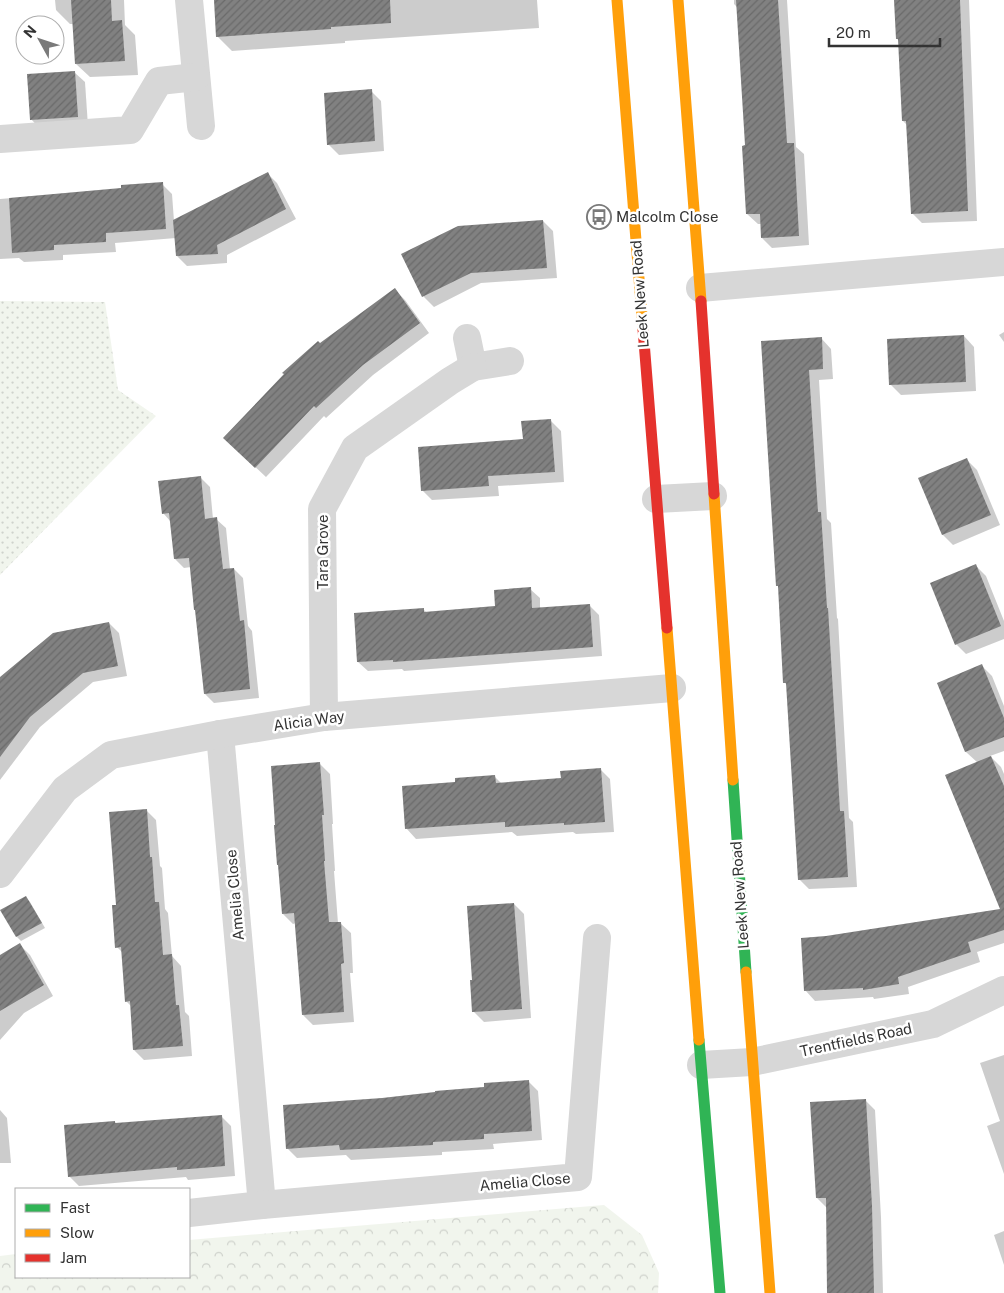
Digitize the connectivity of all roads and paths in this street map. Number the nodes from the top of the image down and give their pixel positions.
1 (189, 0) edge
2 (617, 0) edge
3 (678, 0) edge
4 (196, 77) junction
5 (201, 126) dead end
6 (0, 139) edge
7 (1004, 262) edge
8 (700, 288) junction
9 (467, 338) dead end
10 (510, 361) dead end
11 (473, 367) junction
12 (714, 496) junction
13 (656, 499) junction
14 (672, 688) junction
15 (324, 717) junction
16 (220, 734) junction
17 (0, 874) edge
18 (597, 938) dead end
19 (1004, 990) edge
20 (752, 1062) junction
21 (701, 1065) junction
22 (262, 1205) junction
23 (190, 1213) edge
24 (720, 1293) edge
25 (770, 1293) edge

1 - 4 street
2 - 13 main road, Leek New Road
3 - 8 main road, Leek New Road
4 - 5 street
4 - 6 street
7 - 8 street
8 - 12 main road, Leek New Road
9 - 11 street
10 - 11 street, Tara Grove
11 - 15 street, Tara Grove
12 - 13 street
12 - 20 main road, Leek New Road
13 - 14 main road, Leek New Road
14 - 15 street, Alicia Way
14 - 21 main road, Leek New Road
15 - 16 street, Alicia Way
16 - 17 street, Alicia Way
16 - 22 street, Amelia Close
18 - 22 street, Amelia Close
19 - 20 street, Trentfields Road
20 - 21 street, Trentfields Road
20 - 25 main road, Leek New Road
21 - 24 main road, Leek New Road
22 - 23 street, Amelia Close

